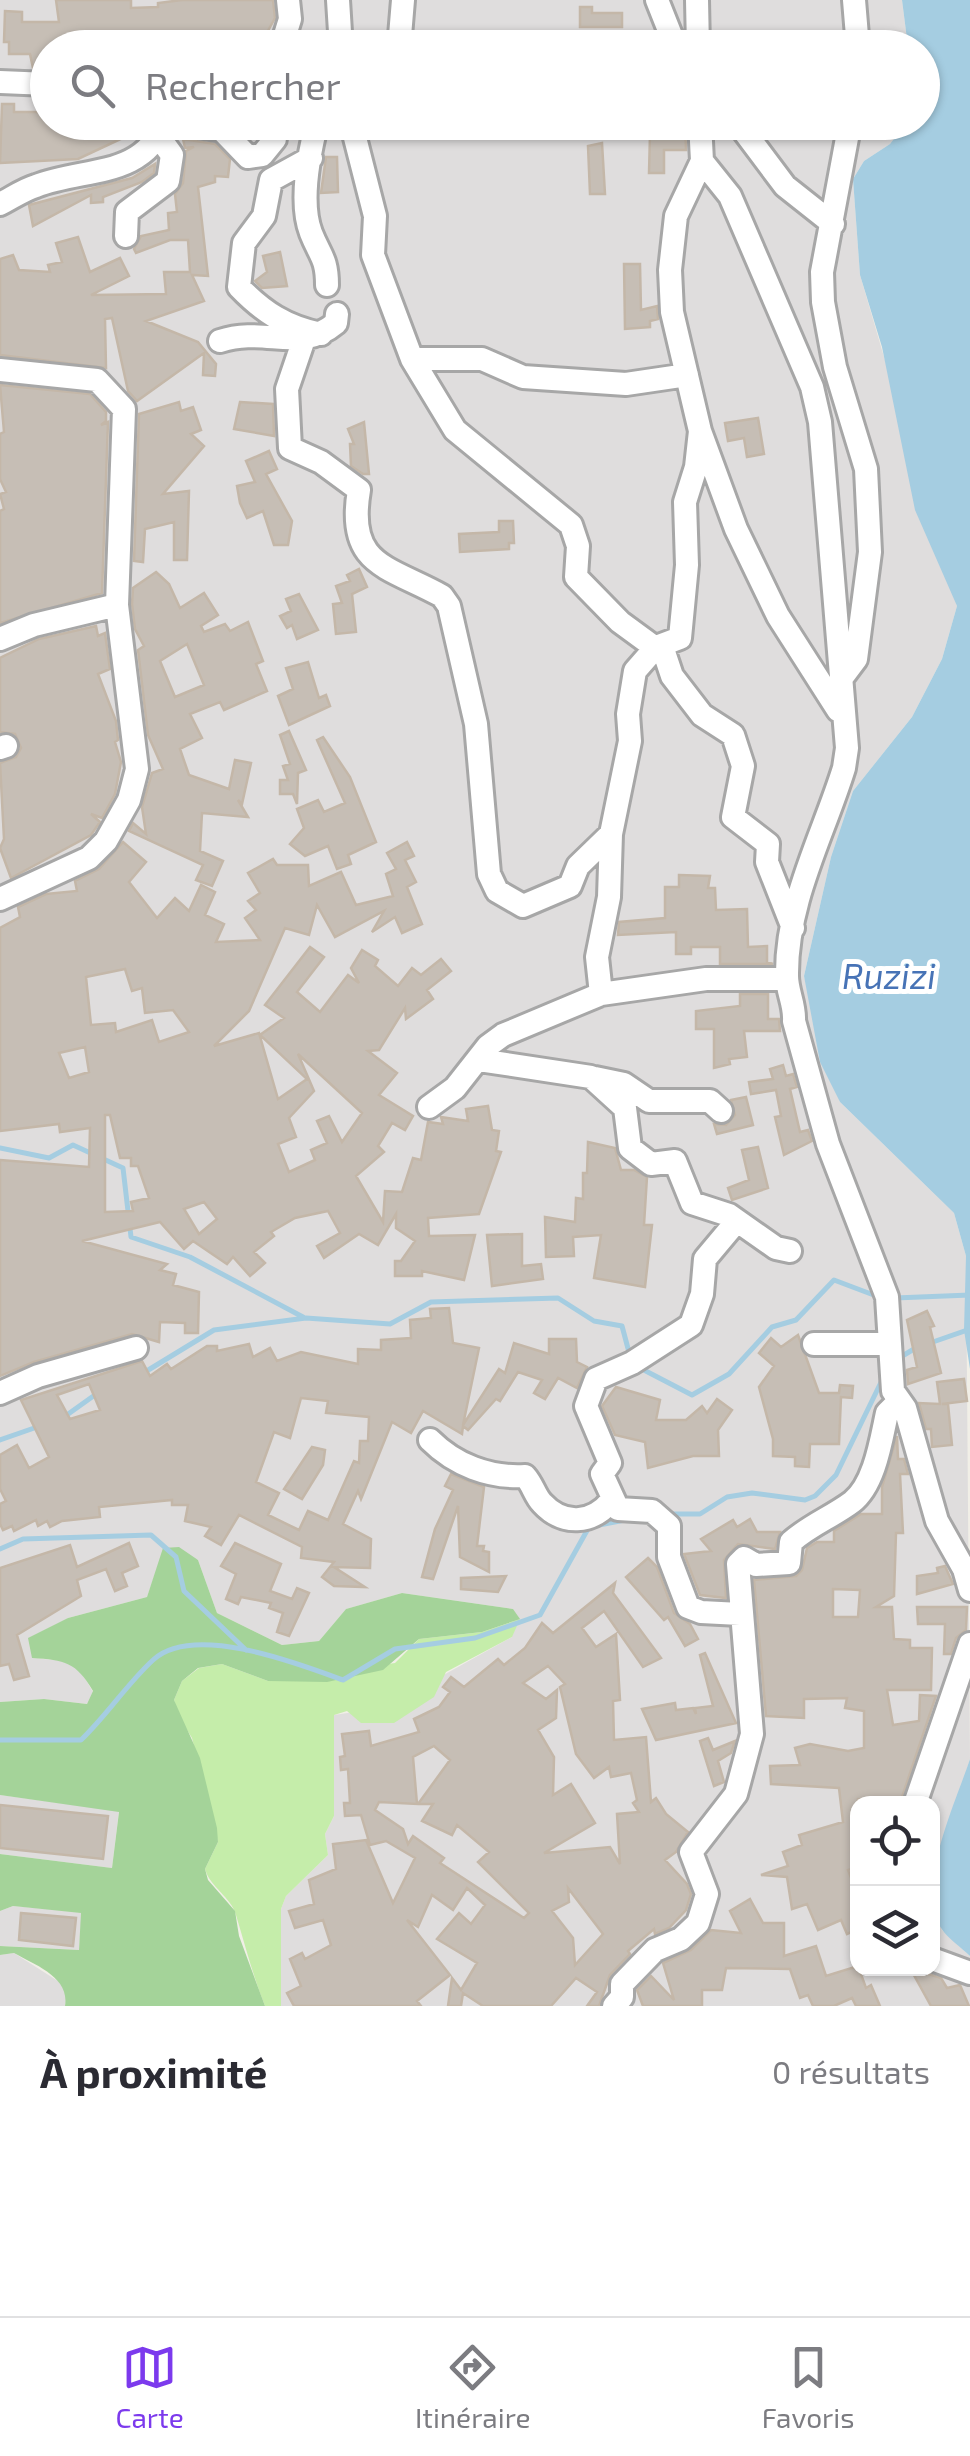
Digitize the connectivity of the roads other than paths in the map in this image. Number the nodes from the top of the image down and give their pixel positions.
1 (288, 0) edge
2 (338, 0) edge
3 (402, 0) edge
4 (657, 0) edge
5 (697, 0) edge
6 (854, 0) edge
7 (287, 30) edge
8 (340, 30) edge
9 (400, 30) edge
10 (681, 30) edge
11 (695, 30) edge
12 (856, 30) edge
13 (0, 82) edge
14 (30, 83) edge
15 (157, 140) edge
16 (169, 140) edge
17 (231, 140) edge
18 (274, 140) edge
19 (314, 140) edge
20 (355, 140) edge
21 (701, 140) edge
22 (750, 140) edge
23 (847, 140) edge
24 (312, 158) junction
25 (702, 161) junction
26 (0, 204) edge
27 (833, 224) junction
28 (126, 236) dead end
29 (326, 285) dead end
30 (337, 314) dead end
31 (312, 336) junction
32 (220, 340) dead end
33 (412, 359) junction
34 (0, 370) edge
35 (688, 376) junction
36 (700, 431) junction
37 (117, 605) junction
38 (0, 639) edge
39 (656, 646) junction
40 (840, 679) junction
41 (846, 726) junction
42 (611, 834) junction
43 (0, 899) edge
44 (793, 929) junction
45 (786, 979) junction
46 (601, 994) junction
47 (478, 1060) junction
48 (592, 1077) junction
49 (429, 1106) dead end
50 (721, 1111) dead end
51 (736, 1222) junction
52 (790, 1251) dead end
53 (814, 1344) dead end
54 (136, 1348) dead end
55 (890, 1362) junction
56 (0, 1394) edge
57 (905, 1408) junction
58 (430, 1440) dead end
59 (611, 1501) junction
60 (970, 1590) edge
61 (740, 1614) junction
62 (970, 1644) edge
63 (918, 1796) edge
64 (940, 1962) edge
65 (970, 1972) edge
66 (614, 2006) edge

1 - 7 street
2 - 8 street
3 - 9 street
4 - 10 street
5 - 11 street
6 - 12 street
13 - 14 street
15 - 26 street
16 - 28 street
17 - 18 street
19 - 24 street
20 - 33 street
21 - 25 street
22 - 27 street
23 - 27 street
24 - 29 street
24 - 31 street
25 - 35 street
25 - 40 street
27 - 40 street
30 - 31 street
31 - 32 street
31 - 42 street
33 - 35 street
33 - 39 street
34 - 37 street
35 - 36 street
36 - 39 street
36 - 41 street
37 - 38 street
37 - 43 street
39 - 42 street
39 - 44 street
40 - 41 street
41 - 44 street
42 - 46 street
44 - 45 street
45 - 46 street
45 - 55 street
46 - 47 street
47 - 48 street
47 - 49 street
48 - 50 street
48 - 51 street
51 - 52 street
51 - 59 street
53 - 55 street
54 - 56 street
55 - 57 street
57 - 60 street
57 - 61 street
58 - 59 street
59 - 61 street
61 - 66 street
62 - 63 street
64 - 65 street

